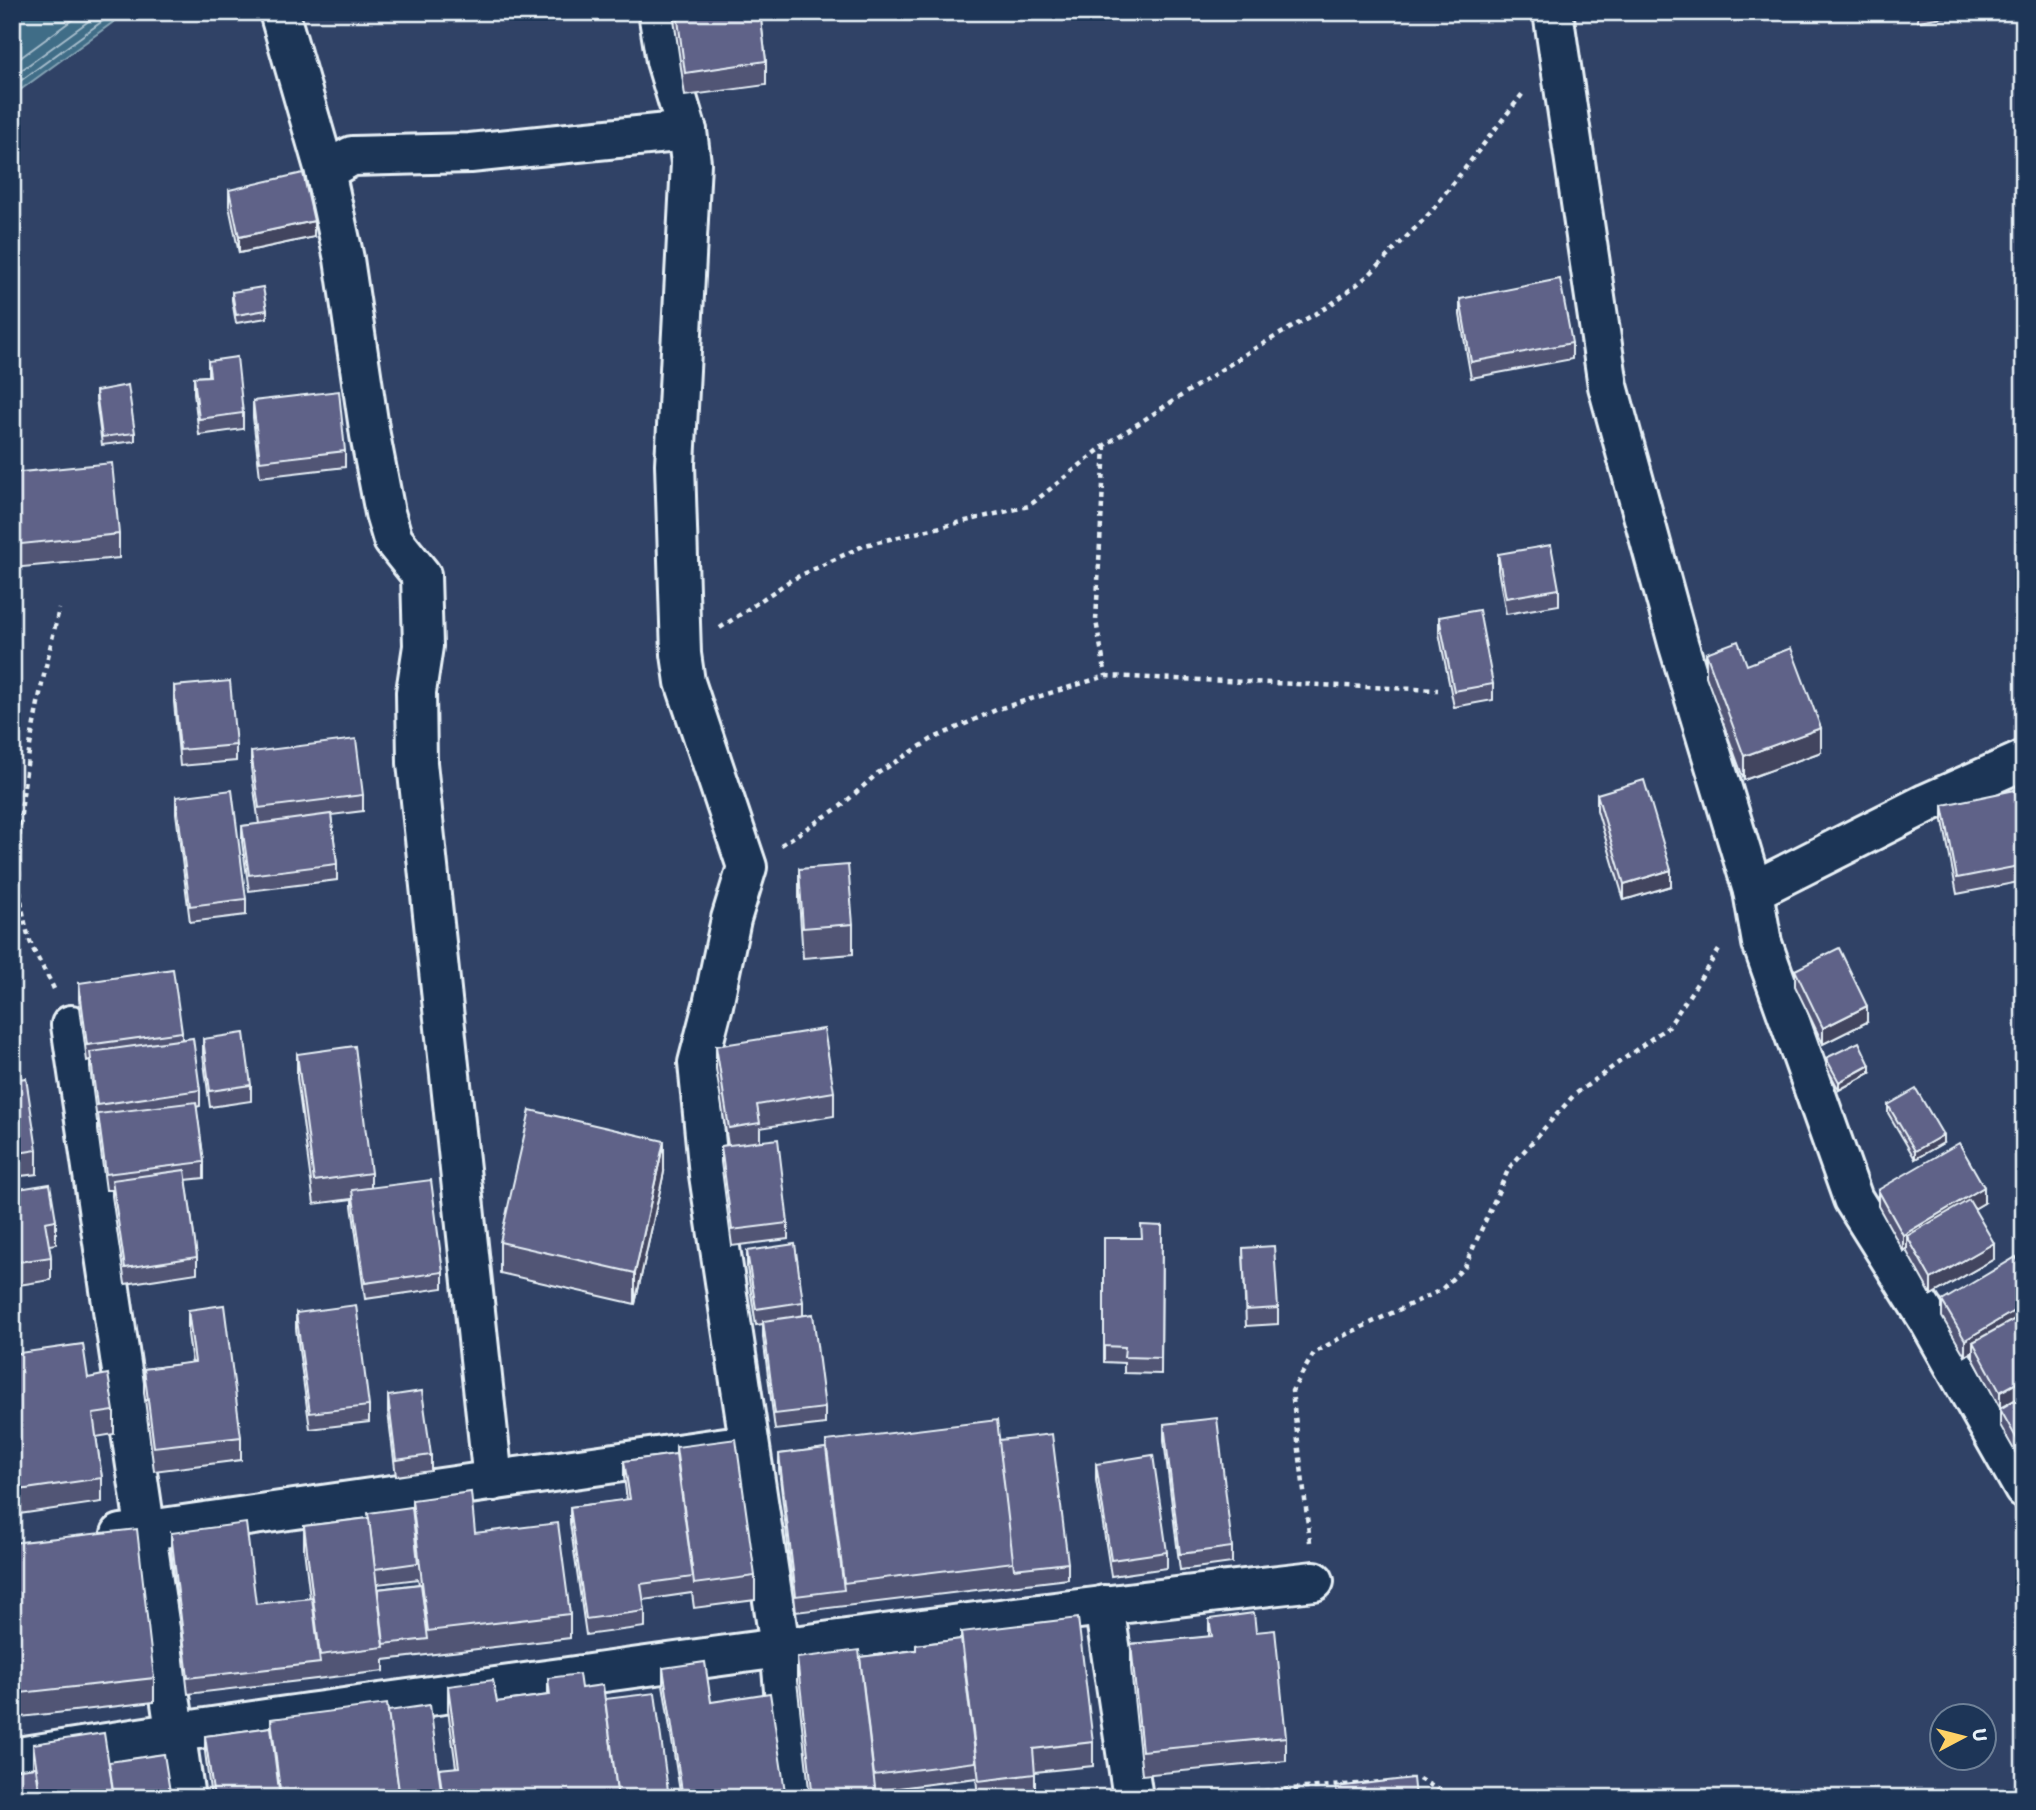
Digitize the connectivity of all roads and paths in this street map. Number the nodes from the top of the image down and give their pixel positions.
1 (279, 12) edge
2 (657, 12) edge
3 (1553, 12) edge
4 (1557, 49) junction
5 (687, 131) junction
6 (325, 171) junction
7 (1105, 445) junction
8 (59, 609) dead end
9 (681, 654) junction
10 (1106, 676) junction
11 (1438, 690) dead end
12 (2024, 760) edge
13 (747, 867) junction
14 (1753, 891) junction
15 (71, 1025) joint
16 (749, 1443) junction
17 (493, 1481) junction
18 (2024, 1489) edge
19 (146, 1531) junction
20 (92, 1538) edge
21 (1314, 1581) joint
22 (1104, 1605) junction
23 (780, 1647) junction
24 (176, 1731) junction
25 (12, 1758) edge
26 (1405, 1780) edge
27 (1392, 1781) edge
28 (185, 1798) edge
29 (794, 1798) edge
30 (1133, 1798) edge
31 (1174, 1798) edge
32 (1454, 1798) edge

1 - 6 street
2 - 5 street
3 - 4 street
4 - 7 path
4 - 14 street
5 - 6 street
5 - 9 street
6 - 17 street
7 - 9 path
7 - 10 path
8 - 15 path
9 - 13 street
10 - 11 path
10 - 13 path
12 - 14 street
13 - 16 street
14 - 18 street
14 - 21 path
15 - 19 street
16 - 17 street
16 - 23 street
17 - 19 street
19 - 20 street
19 - 24 street
21 - 22 street
22 - 23 street
22 - 30 street
23 - 24 street
23 - 29 street
24 - 25 street
24 - 28 street
26 - 32 path
27 - 31 path

